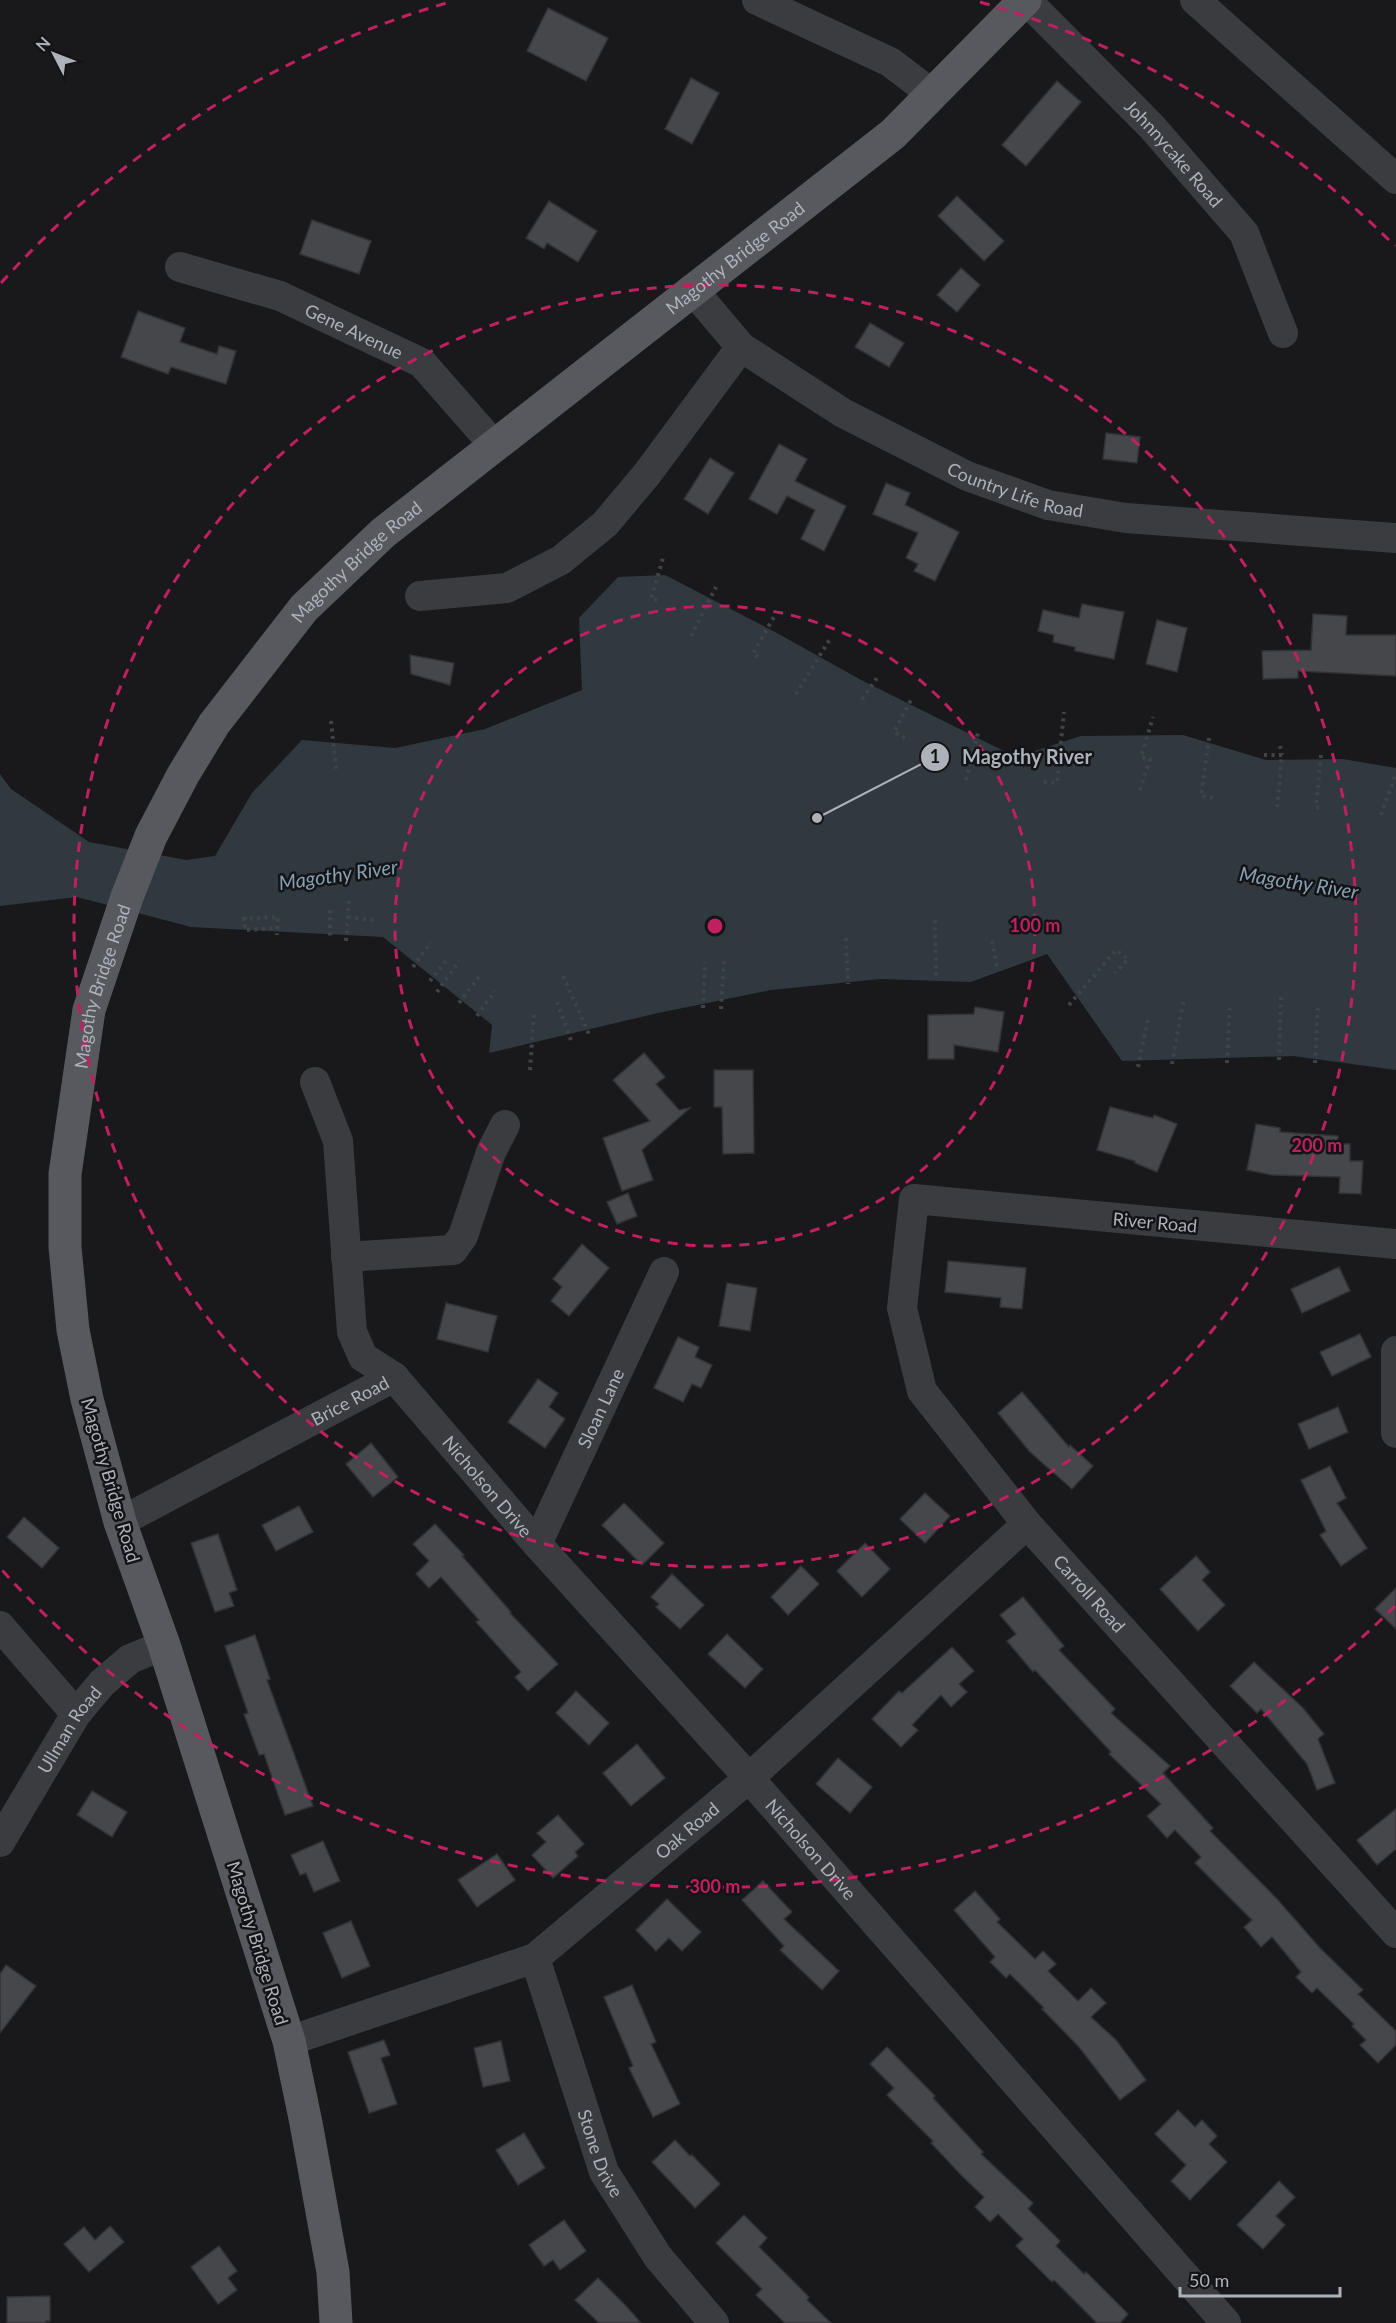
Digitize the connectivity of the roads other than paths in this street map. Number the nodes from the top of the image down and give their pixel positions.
1 (757, 0) edge
2 (1026, 0) edge
3 (1195, 0) edge
4 (932, 94) junction
5 (1396, 179) edge
6 (180, 267) dead end
7 (692, 289) junction
8 (1283, 333) dead end
9 (741, 347) junction
10 (494, 444) junction
11 (1396, 537) edge
12 (420, 596) dead end
13 (315, 1082) dead end
14 (505, 1125) dead end
15 (914, 1199) joint
16 (1396, 1244) edge
17 (346, 1257) junction
18 (664, 1272) dead end
19 (1396, 1352) edge
20 (394, 1377) junction
21 (1396, 1433) edge
22 (120, 1522) junction
23 (1027, 1524) junction
24 (537, 1544) junction
25 (0, 1626) edge
26 (164, 1645) junction
27 (76, 1714) junction
28 (749, 1778) junction
29 (0, 1842) edge
30 (1396, 1931) edge
31 (535, 1958) junction
32 (289, 2040) junction
33 (336, 2323) edge
34 (714, 2323) edge
35 (1226, 2323) edge

1 - 4 street
2 - 4 main road, Magothy Bridge Road
2 - 8 street, Johnnycake Road
3 - 5 street
4 - 7 main road, Magothy Bridge Road
6 - 10 street, Gene Avenue
7 - 9 street, Country Life Road
7 - 10 main road, Magothy Bridge Road
9 - 11 street, Country Life Road
9 - 12 street
10 - 22 main road, Magothy Bridge Road
13 - 17 street, Brice Road
14 - 17 street
15 - 16 street, River Road
15 - 23 street, Carroll Road
17 - 20 street, Brice Road
18 - 24 street, Sloan Lane
19 - 21 street
20 - 22 street, Brice Road
20 - 24 street, Nicholson Drive
22 - 26 main road, Magothy Bridge Road
23 - 28 street, Oak Road
23 - 30 street, Carroll Road
24 - 28 street, Nicholson Drive
25 - 27 street
26 - 27 street, Ullman Road
26 - 32 main road, Magothy Bridge Road
27 - 29 street, Ullman Road
28 - 31 street, Oak Road
28 - 35 street, Nicholson Drive
31 - 32 street, Oak Road
31 - 34 street, Stone Drive
32 - 33 main road, Magothy Bridge Road

